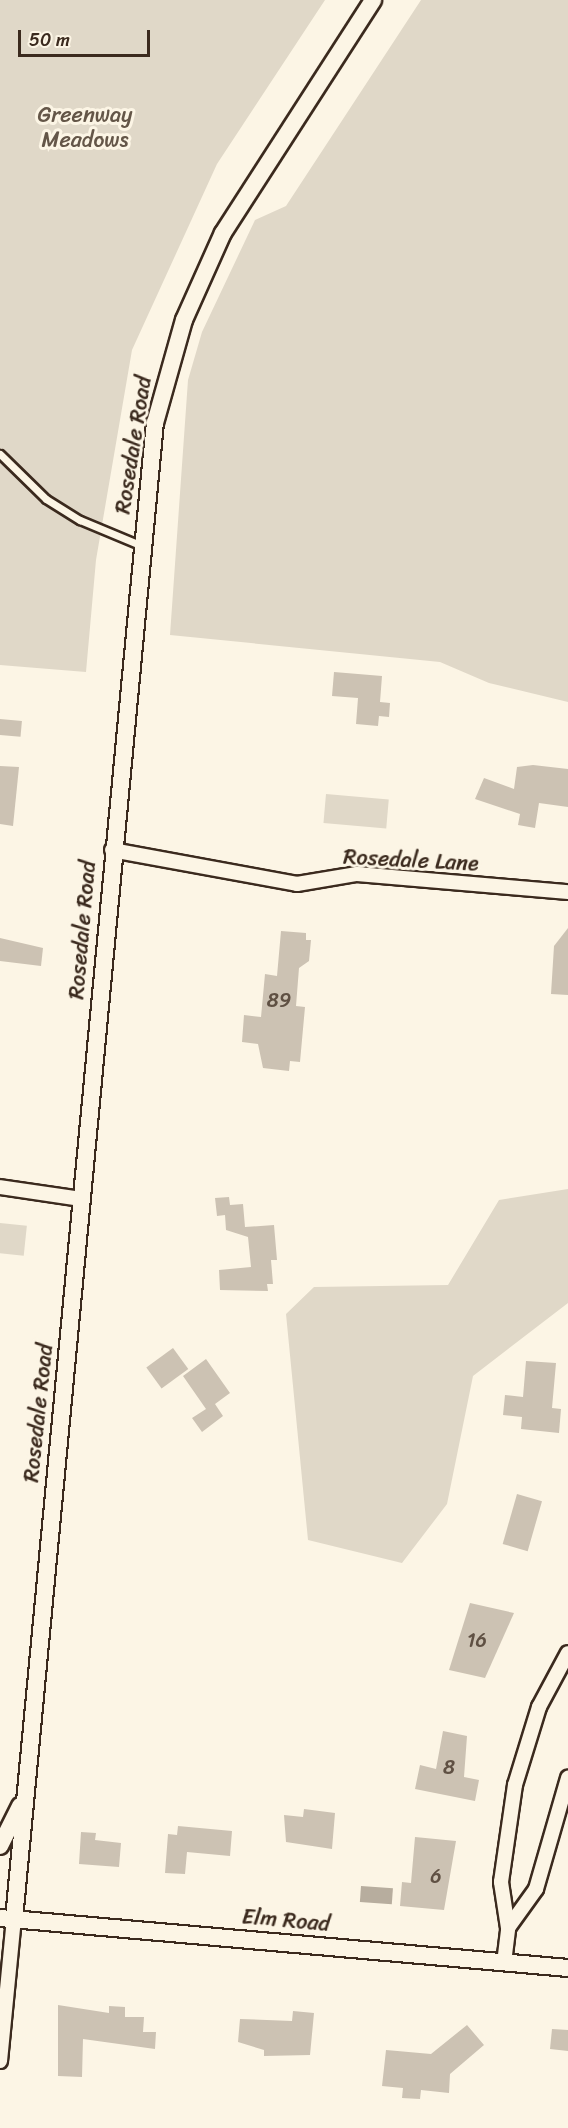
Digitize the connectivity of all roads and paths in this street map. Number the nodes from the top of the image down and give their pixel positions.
1 (373, 0) edge
2 (0, 454) edge
3 (141, 545) junction
4 (112, 849) junction
5 (568, 892) edge
6 (0, 1188) edge
7 (81, 1199) junction
8 (568, 1653) edge
9 (568, 1778) edge
10 (26, 1788) junction
11 (0, 1846) edge
12 (7, 1918) edge
13 (508, 1928) junction
14 (504, 1963) junction
15 (568, 1968) edge
16 (0, 2061) edge

1 - 3 street, Rosedale Road
2 - 3 lane
3 - 4 street, Rosedale Road
4 - 5 street, Rosedale Lane
4 - 7 street, Rosedale Road
6 - 7 street
7 - 10 street, Rosedale Road
8 - 13 street
9 - 13 street
10 - 11 street
10 - 12 street, Rosedale Road
12 - 14 street, Elm Road
12 - 16 street
13 - 14 street
14 - 15 street, Elm Road

